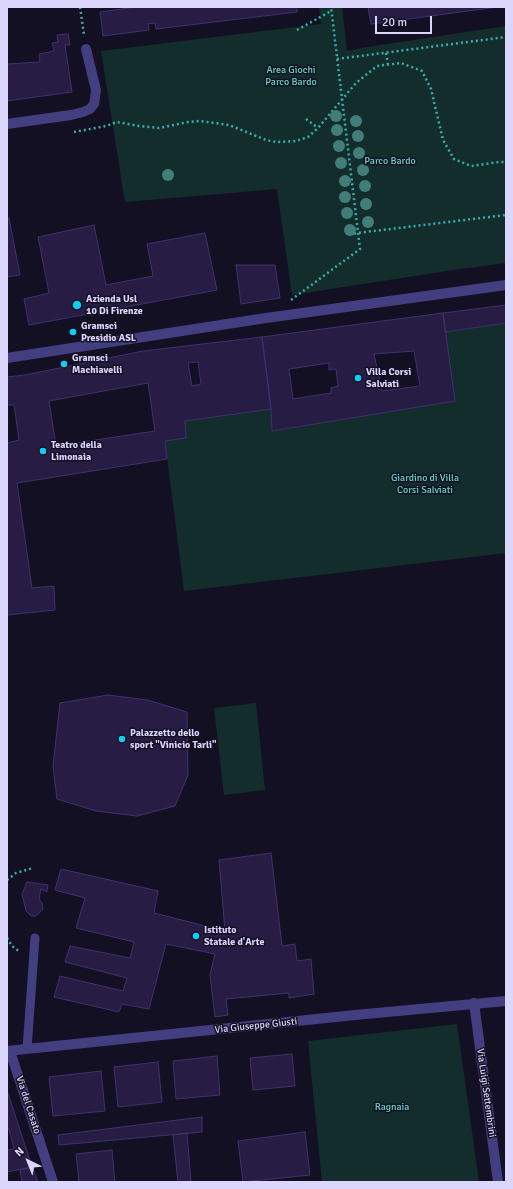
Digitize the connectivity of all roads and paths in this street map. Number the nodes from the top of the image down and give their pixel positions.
1 (80, 7) edge
2 (330, 7) edge
3 (331, 11) junction
4 (297, 30) dead end
5 (506, 38) edge
6 (86, 49) joint
7 (386, 53) junction
8 (337, 59) junction
9 (388, 65) junction
10 (343, 100) junction
11 (306, 119) dead end
12 (7, 124) edge
13 (318, 128) junction
14 (74, 132) dead end
15 (506, 162) edge
16 (506, 214) edge
17 (358, 232) junction
18 (348, 234) dead end
19 (506, 285) edge
20 (266, 318) junction
21 (7, 358) edge
22 (33, 868) dead end
23 (7, 880) edge
24 (35, 938) dead end
25 (506, 1001) edge
26 (474, 1003) junction
27 (27, 1049) junction
28 (8, 1051) edge
29 (53, 1182) edge
30 (498, 1182) edge

1 - 6 path
2 - 3 path
3 - 4 path
3 - 8 path
5 - 7 path
6 - 12 street
7 - 8 path
7 - 9 path
8 - 10 path
9 - 10 path
9 - 15 path
10 - 13 path
10 - 17 path
11 - 13 path
13 - 14 path
16 - 17 path
17 - 18 path
17 - 20 path
19 - 20 street
20 - 21 street
22 - 23 path
24 - 27 lane
25 - 26 street, Via Giuseppe Giusti
26 - 27 street, Via Giuseppe Giusti
26 - 30 street, Via Luigi Settembrini
27 - 28 street, Via Giuseppe Giusti
28 - 29 street, Via del Casato

